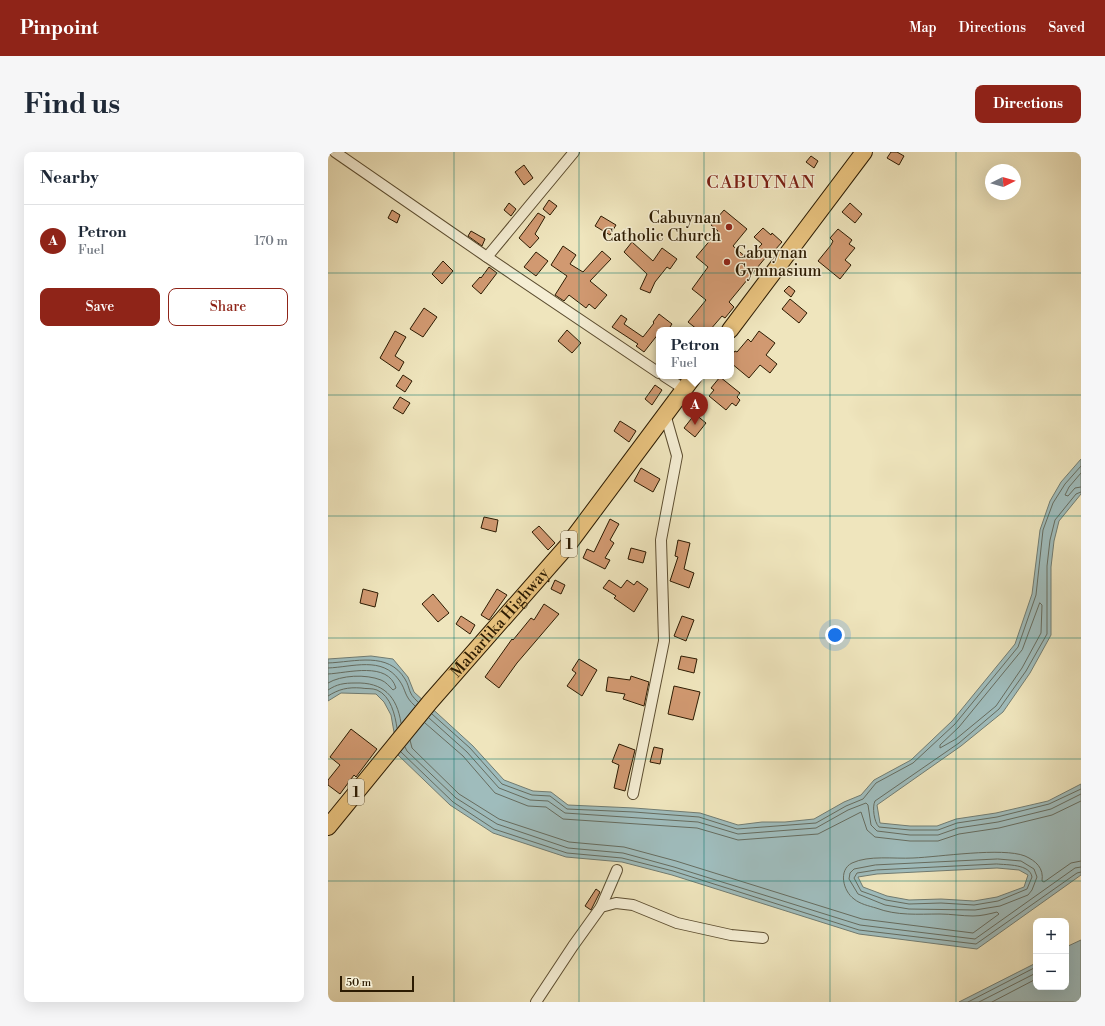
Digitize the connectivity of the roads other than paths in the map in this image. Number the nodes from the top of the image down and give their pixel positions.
1 (335, 152) edge
2 (574, 152) edge
3 (864, 152) edge
4 (487, 258) junction
5 (732, 327) edge
6 (656, 371) edge
7 (669, 379) edge
8 (692, 379) edge
9 (684, 389) junction
10 (665, 414) junction
11 (634, 794) dead end
12 (328, 827) edge
13 (617, 870) dead end
14 (601, 907) junction
15 (763, 938) dead end
16 (536, 1002) edge

1 - 4 street
2 - 4 street
3 - 5 highway
4 - 6 street
7 - 9 street
8 - 9 highway, Maharlika Highway / 1
9 - 10 highway, Maharlika Highway / 1
10 - 11 street
10 - 12 highway, Maharlika Highway / 1
13 - 14 street
14 - 15 street
14 - 16 street

